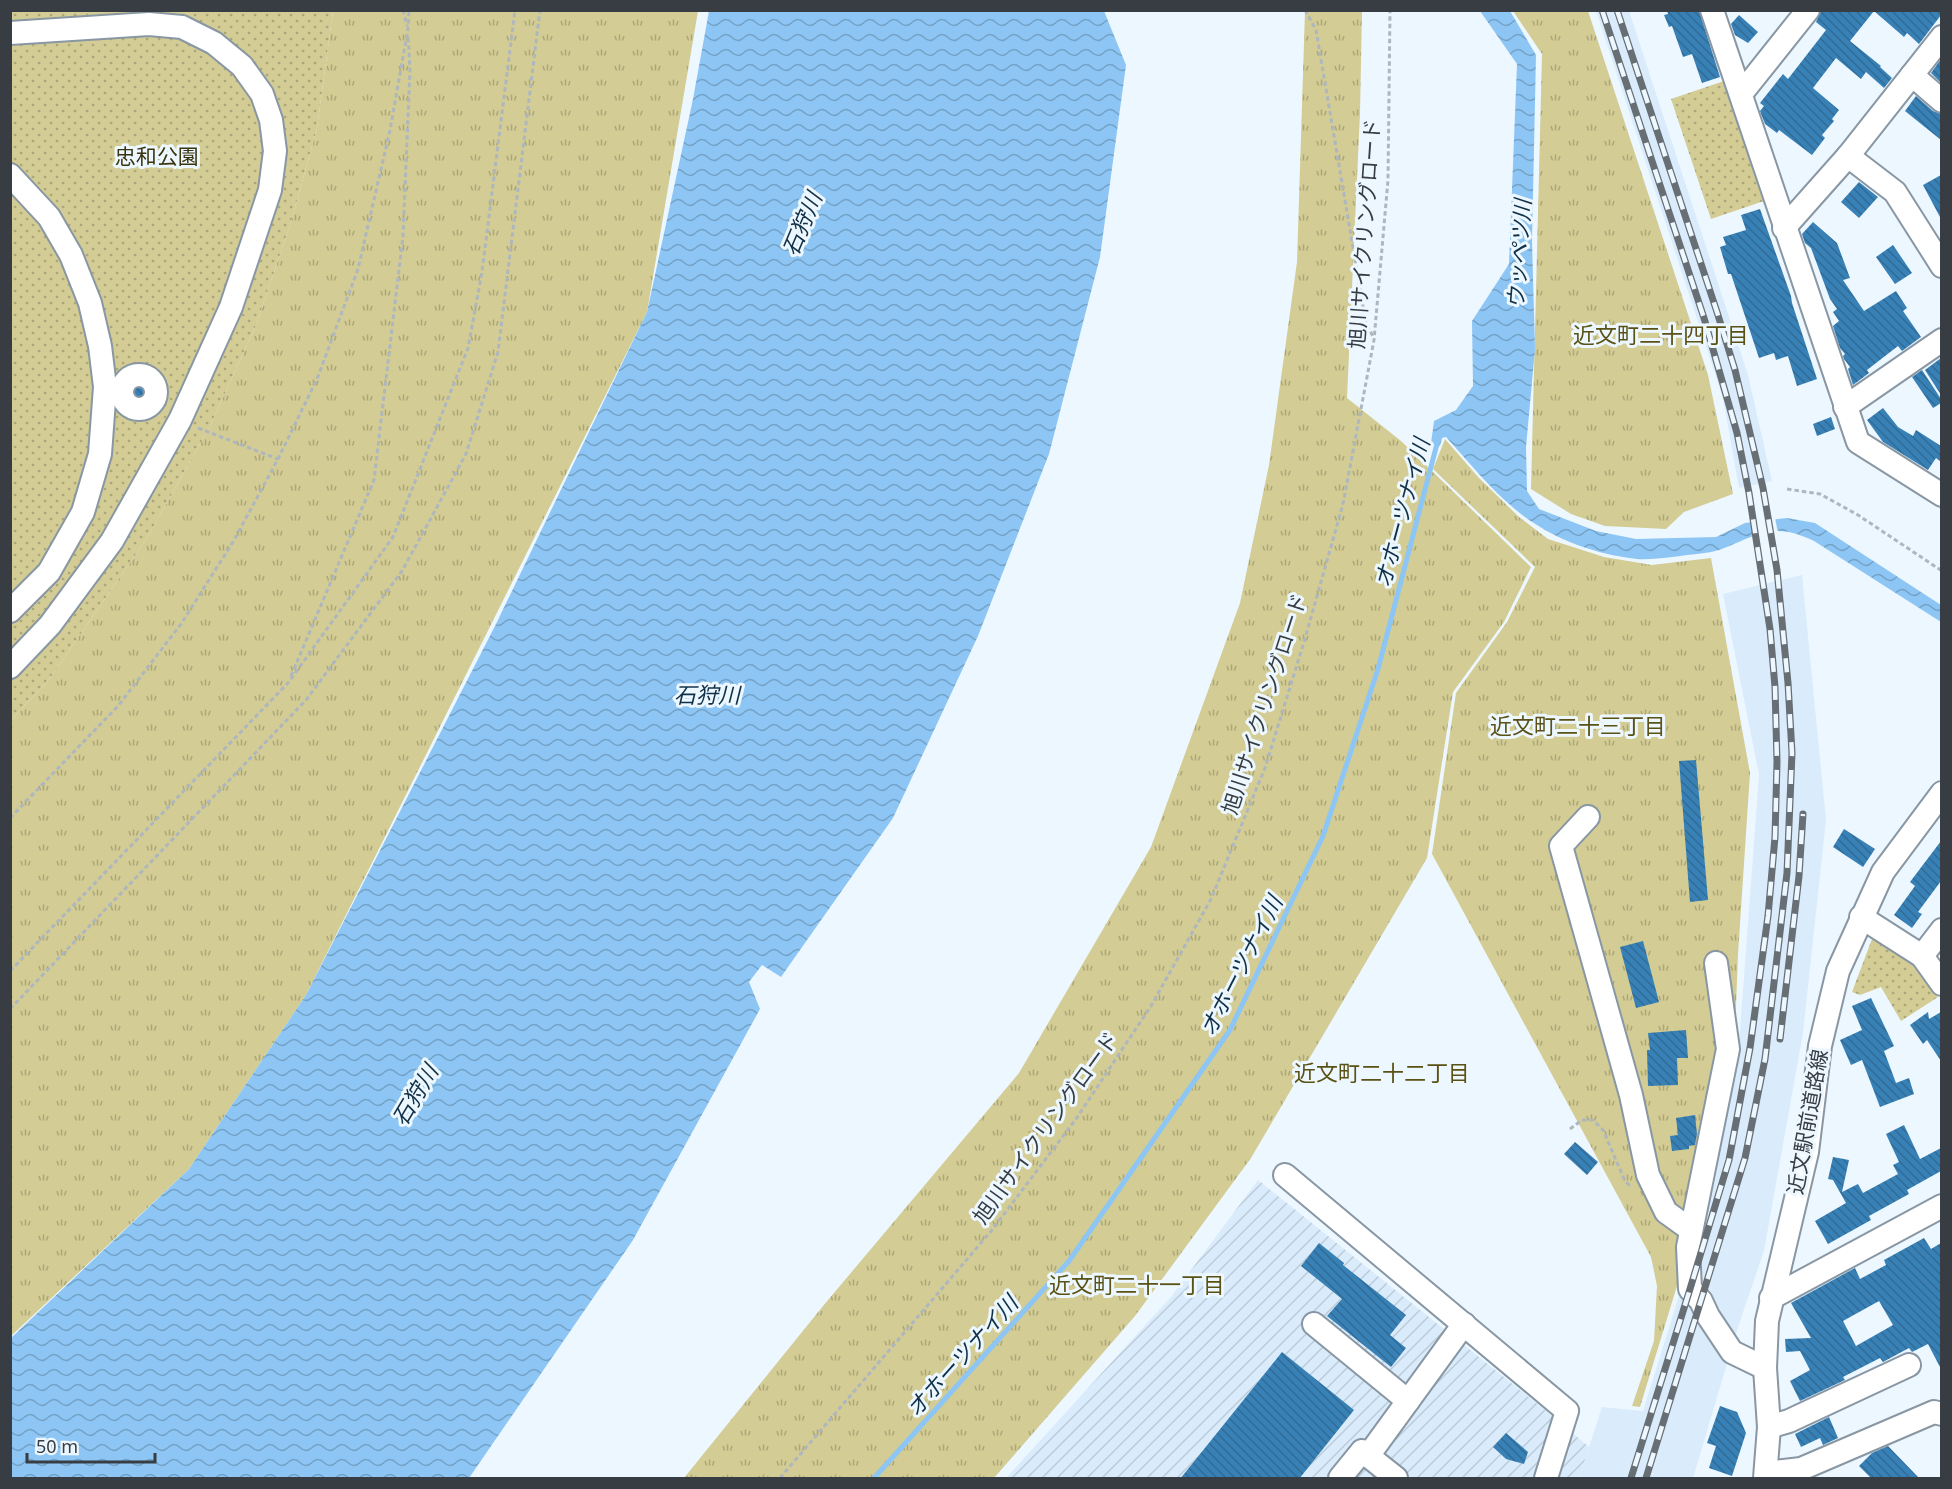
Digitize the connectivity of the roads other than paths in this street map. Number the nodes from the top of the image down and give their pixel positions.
1 (1712, 10) edge
2 (1808, 10) edge
3 (10, 33) edge
4 (1941, 38) edge
5 (1912, 75) junction
6 (1741, 94) junction
7 (1941, 101) edge
8 (1848, 156) junction
9 (10, 175) edge
10 (1784, 228) junction
11 (1941, 266) edge
12 (1941, 340) edge
13 (101, 355) junction
14 (125, 392) junction
15 (1845, 407) junction
16 (180, 420) junction
17 (102, 431) junction
18 (1941, 495) edge
19 (10, 611) edge
20 (10, 667) edge
21 (1941, 793) edge
22 (1588, 817) dead end
23 (1861, 917) junction
24 (1941, 930) edge
25 (1922, 956) junction
26 (1716, 963) dead end
27 (1941, 984) edge
28 (1285, 1175) dead end
29 (1941, 1206) edge
30 (1691, 1230) junction
31 (1771, 1298) junction
32 (1314, 1324) dead end
33 (1464, 1324) junction
34 (1909, 1365) dead end
35 (1765, 1368) junction
36 (1408, 1401) junction
37 (1939, 1411) edge
38 (1769, 1427) junction
39 (1368, 1456) junction
40 (1765, 1476) edge
41 (1340, 1479) edge
42 (1396, 1479) edge
43 (1546, 1479) edge

1 - 6 street
2 - 6 street
3 - 16 street
4 - 5 street
5 - 7 street
5 - 8 street
6 - 10 street
8 - 10 street
8 - 11 street
9 - 13 street
10 - 15 street
12 - 15 street
13 - 14 street
13 - 17 street
14 - 16 street
14 - 17 street
15 - 18 street
16 - 20 street
17 - 19 street
21 - 23 street, 近文駅前道路線
22 - 30 street
23 - 25 street
23 - 31 street, 近文駅前道路線
24 - 25 street
25 - 27 street
26 - 30 street
28 - 33 street
29 - 31 street
30 - 35 street
31 - 35 street, 近文駅前道路線
32 - 36 street
33 - 36 street
33 - 43 street
34 - 38 street
35 - 38 street, 近文駅前道路線
36 - 39 street
37 - 40 street
38 - 40 street, 近文駅前道路線
39 - 41 street
39 - 42 street

